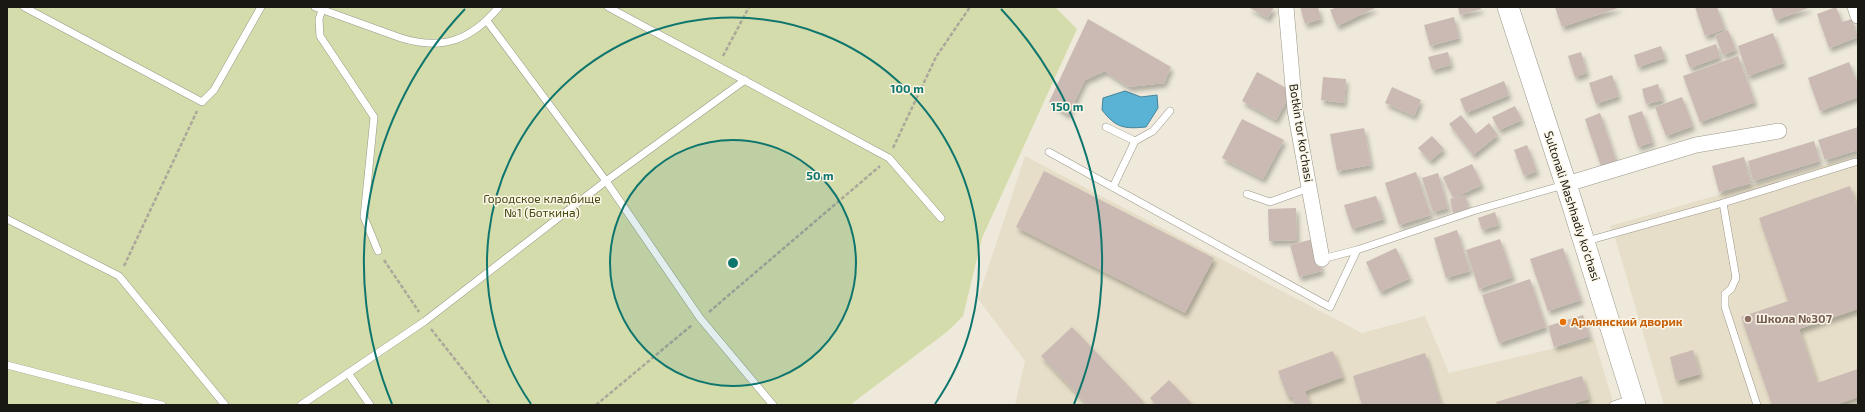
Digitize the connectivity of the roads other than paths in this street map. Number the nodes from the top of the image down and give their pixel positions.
1 (24, 7) edge
2 (261, 7) edge
3 (499, 7) edge
4 (608, 7) edge
5 (1286, 7) edge
6 (1508, 7) edge
7 (1520, 7) edge
8 (1855, 7) edge
9 (319, 8) edge
10 (1858, 16) edge
11 (487, 21) junction
12 (745, 80) junction
13 (1170, 111) dead end
14 (1106, 127) dead end
15 (1779, 131) dead end
16 (1134, 141) junction
17 (1048, 152) dead end
18 (1855, 162) dead end
19 (606, 181) junction
20 (1571, 183) junction
21 (1112, 187) junction
22 (1309, 188) junction
23 (1247, 194) dead end
24 (1723, 203) junction
25 (941, 218) dead end
26 (7, 219) edge
27 (1594, 239) junction
28 (1357, 250) junction
29 (378, 251) dead end
30 (1322, 259) joint
31 (7, 365) edge
32 (348, 373) junction
33 (1638, 403) edge
34 (162, 405) edge
35 (225, 405) edge
36 (301, 405) edge
37 (370, 405) edge
38 (773, 405) edge
39 (1613, 405) edge
40 (1757, 405) edge

1 - 2 lane
3 - 11 lane
4 - 12 lane
5 - 22 street, Botkin tor ko'chasi
6 - 20 street, Sultonali Mashhadiy ko'chasi
7 - 20 street, Sultonali Mashhadiy ko'chasi
8 - 10 street
9 - 11 lane
9 - 29 lane
11 - 19 lane
12 - 19 lane
12 - 25 lane
13 - 16 lane
14 - 16 lane
15 - 20 street
16 - 21 lane
17 - 21 lane
18 - 24 lane
19 - 32 lane
19 - 38 lane
20 - 27 street, Sultonali Mashhadiy ko'chasi
20 - 28 lane
20 - 33 street, Sultonali Mashhadiy ko'chasi
21 - 28 lane
22 - 23 lane
22 - 30 street, Botkin tor ko'chasi
24 - 27 lane
24 - 40 lane
26 - 35 lane
27 - 33 street, Sultonali Mashhadiy ko'chasi
28 - 30 lane
31 - 34 lane
32 - 36 lane
32 - 37 lane
33 - 39 lane

